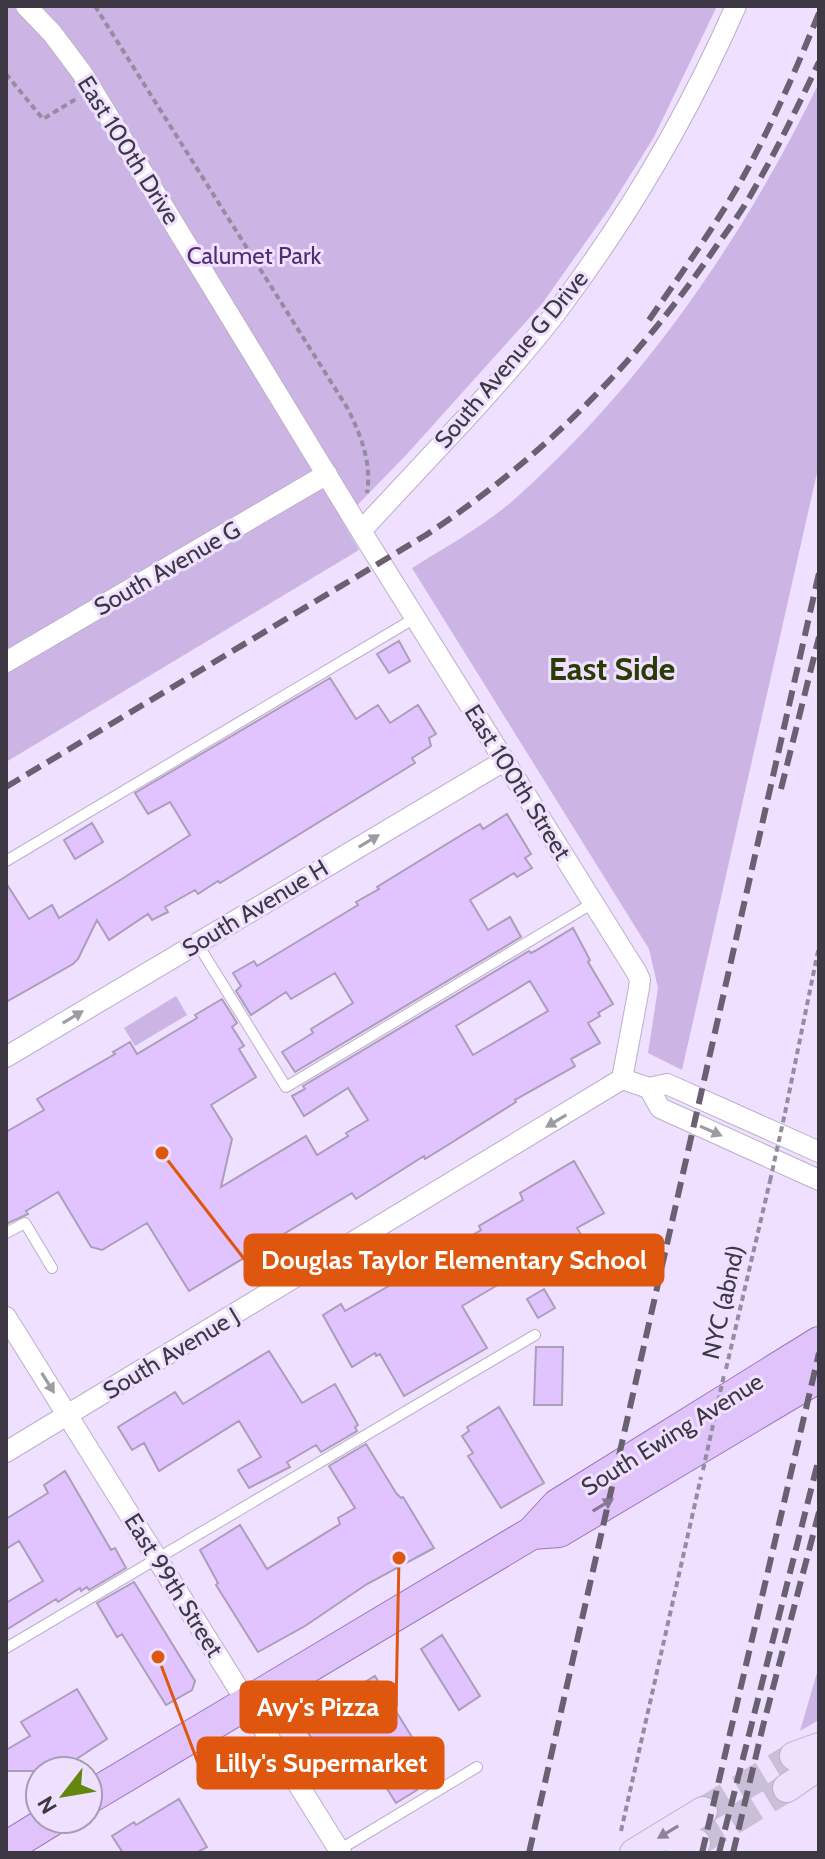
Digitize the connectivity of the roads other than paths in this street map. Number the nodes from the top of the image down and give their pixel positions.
1 (26, 6) edge
2 (736, 6) edge
3 (327, 474) junction
4 (361, 531) junction
5 (415, 618) junction
6 (6, 662) edge
7 (504, 761) junction
8 (6, 861) edge
9 (593, 903) junction
10 (197, 943) junction
11 (6, 1057) edge
12 (622, 1079) junction
13 (649, 1088) junction
14 (819, 1152) edge
15 (819, 1180) edge
16 (6, 1233) edge
17 (52, 1268) dead end
18 (6, 1317) edge
19 (535, 1335) dead end
20 (819, 1343) edge
21 (819, 1376) edge
22 (67, 1415) junction
23 (6, 1452) edge
24 (532, 1533) junction
25 (157, 1557) junction
26 (6, 1648) edge
27 (247, 1702) junction
28 (811, 1756) edge
29 (477, 1767) dead end
30 (104, 1788) edge
31 (787, 1788) tunnel mouth
32 (703, 1811) tunnel mouth
33 (27, 1835) edge
34 (627, 1845) edge
35 (6, 1848) edge
36 (338, 1852) edge

1 - 3 street, East 100th Drive
2 - 4 street, South Avenue G Drive
3 - 4 street, East 100th Street
3 - 6 street, South Avenue G
4 - 5 street, East 100th Street
5 - 7 street, East 100th Street
5 - 8 lane
7 - 9 street, East 100th Street
10 -> 7 street, South Avenue H
9 - 10 lane
9 - 12 street, East 100th Street
11 -> 10 street, South Avenue H
12 - 13 street
12 -> 22 street, South Avenue J
13 - 14 street
13 -> 15 street
16 - 17 lane
18 -> 22 street, East 99th Street
19 - 25 lane
20 - 24 main road, South Ewing Avenue
24 -> 21 main road, South Ewing Avenue
22 - 23 street, South Avenue J
22 - 25 street, East 99th Street
24 - 27 main road, South Ewing Avenue
25 - 26 lane
25 - 27 street, East 99th Street
27 - 30 main road, South Ewing Avenue
27 - 36 street, East 99th Street
28 - 31 street
29 - 36 lane
32 -> 34 street
33 - 35 main road

